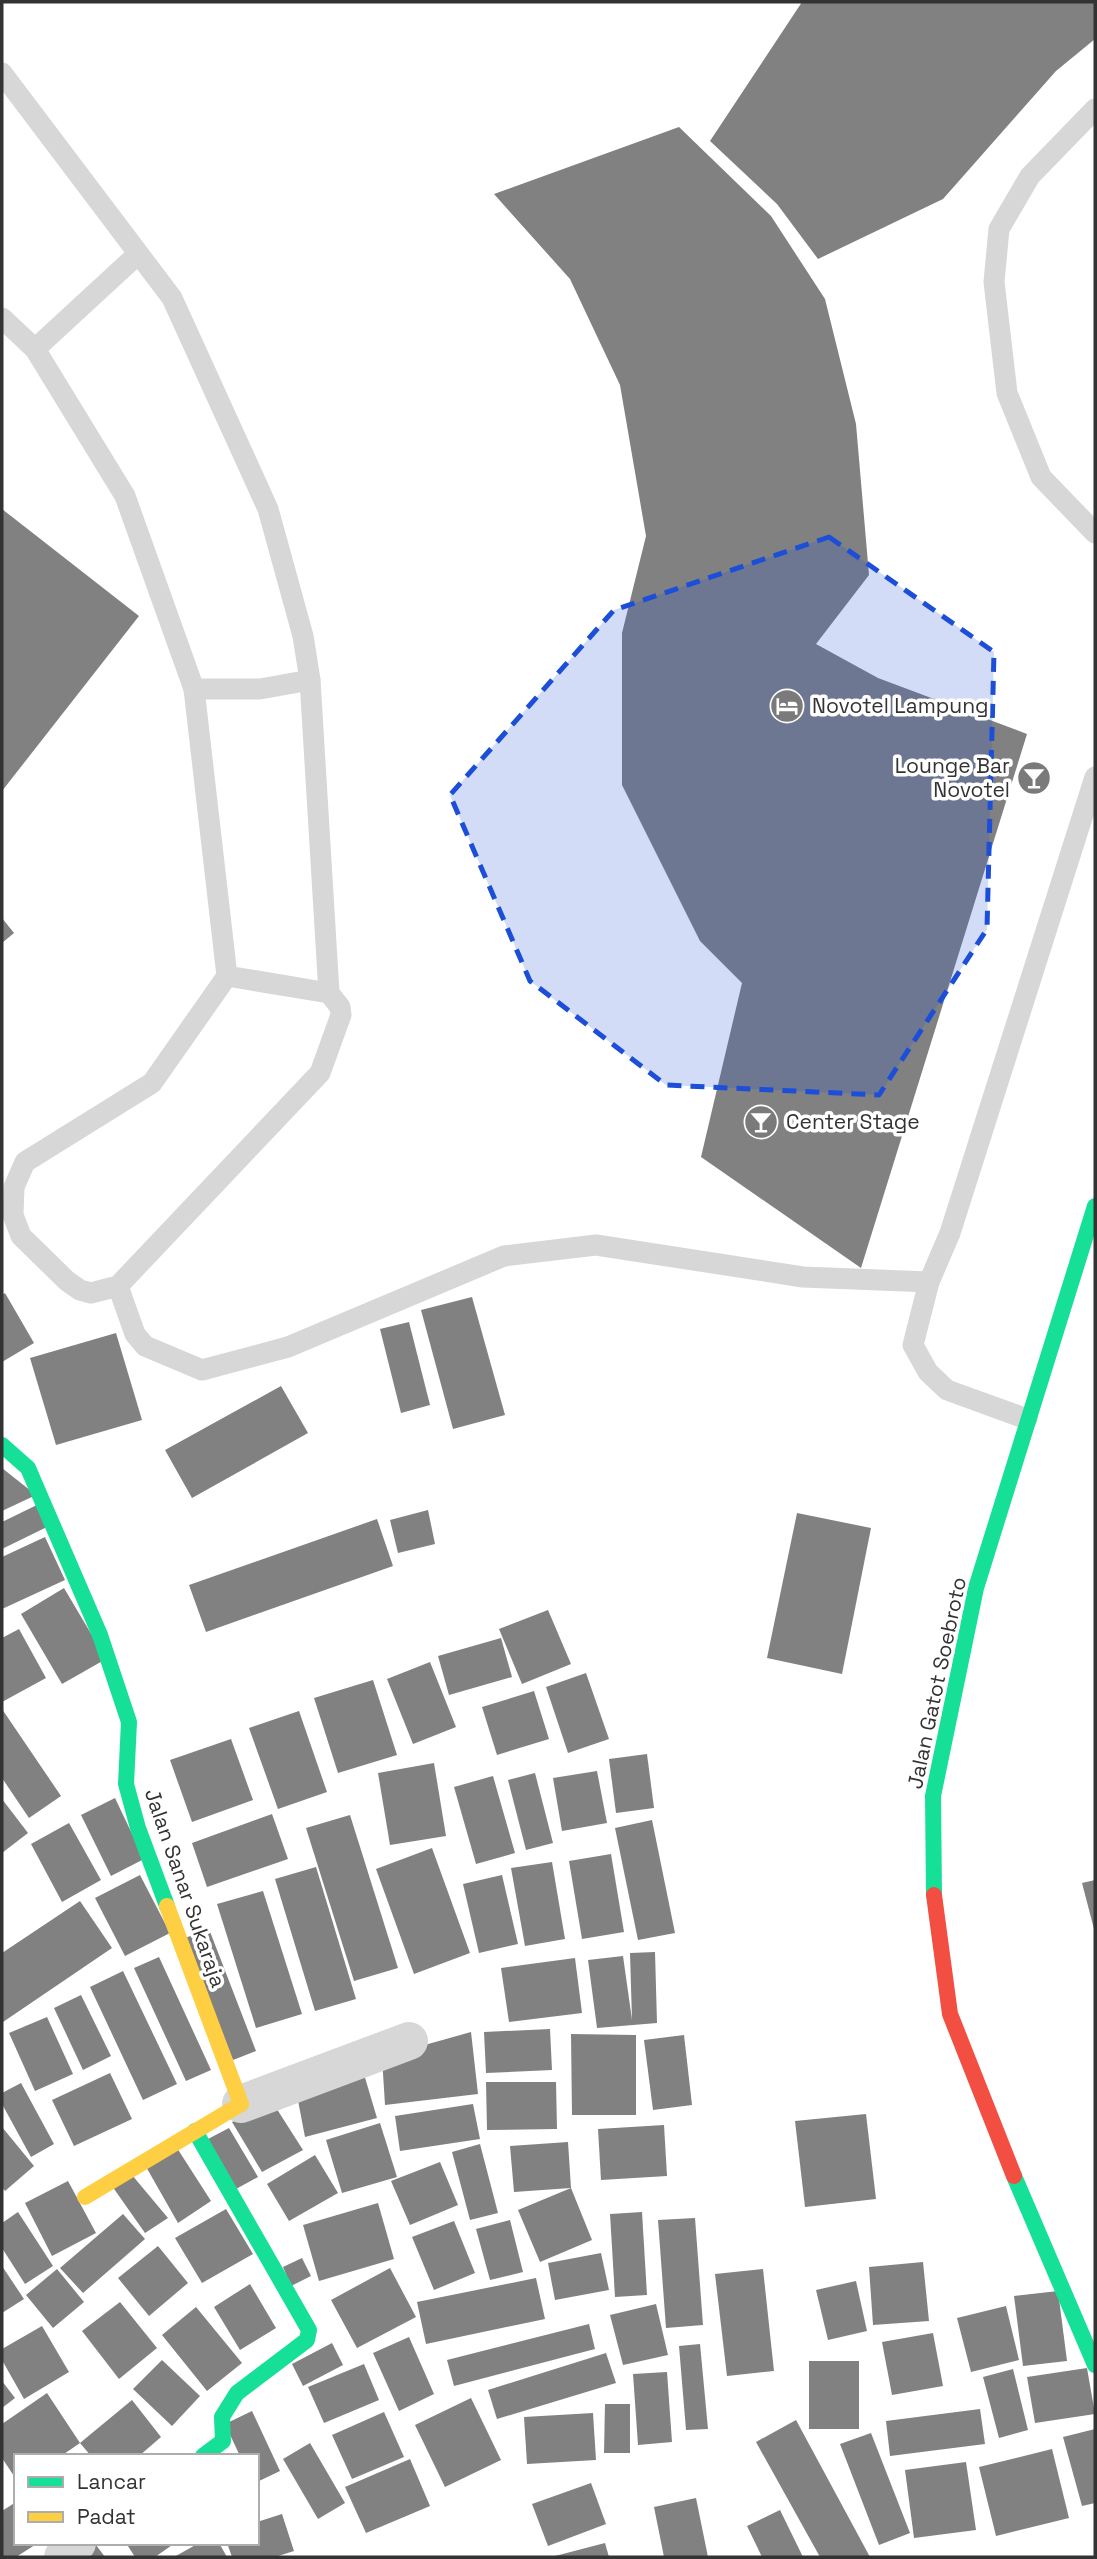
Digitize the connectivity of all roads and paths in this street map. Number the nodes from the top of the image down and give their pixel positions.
1 (2, 73) edge
2 (1095, 109) edge
3 (138, 254) junction
4 (2, 318) edge
5 (35, 349) junction
6 (1095, 533) edge
7 (310, 680) junction
8 (194, 690) junction
9 (1095, 777) edge
10 (227, 976) junction
11 (329, 993) junction
12 (1095, 1206) edge
13 (929, 1282) junction
14 (118, 1286) junction
15 (1027, 1419) junction
16 (2, 1446) edge
17 (409, 2041) dead end
18 (241, 2104) junction
19 (195, 2131) junction
20 (85, 2197) dead end
21 (1095, 2365) edge
22 (206, 2454) edge

1 - 3 lane
2 - 6 lane
3 - 5 lane
3 - 7 lane
4 - 5 lane
5 - 8 lane
7 - 8 lane
7 - 11 lane
8 - 10 lane
9 - 13 lane
10 - 11 lane
10 - 14 lane
11 - 14 lane
12 - 15 street, Jalan Gatot Soebroto
13 - 14 lane
13 - 15 lane
15 - 21 street, Jalan Gatot Soebroto
16 - 18 street, Jalan Sanar Sukaraja
17 - 18 street
18 - 19 street
19 - 20 street
19 - 22 street

